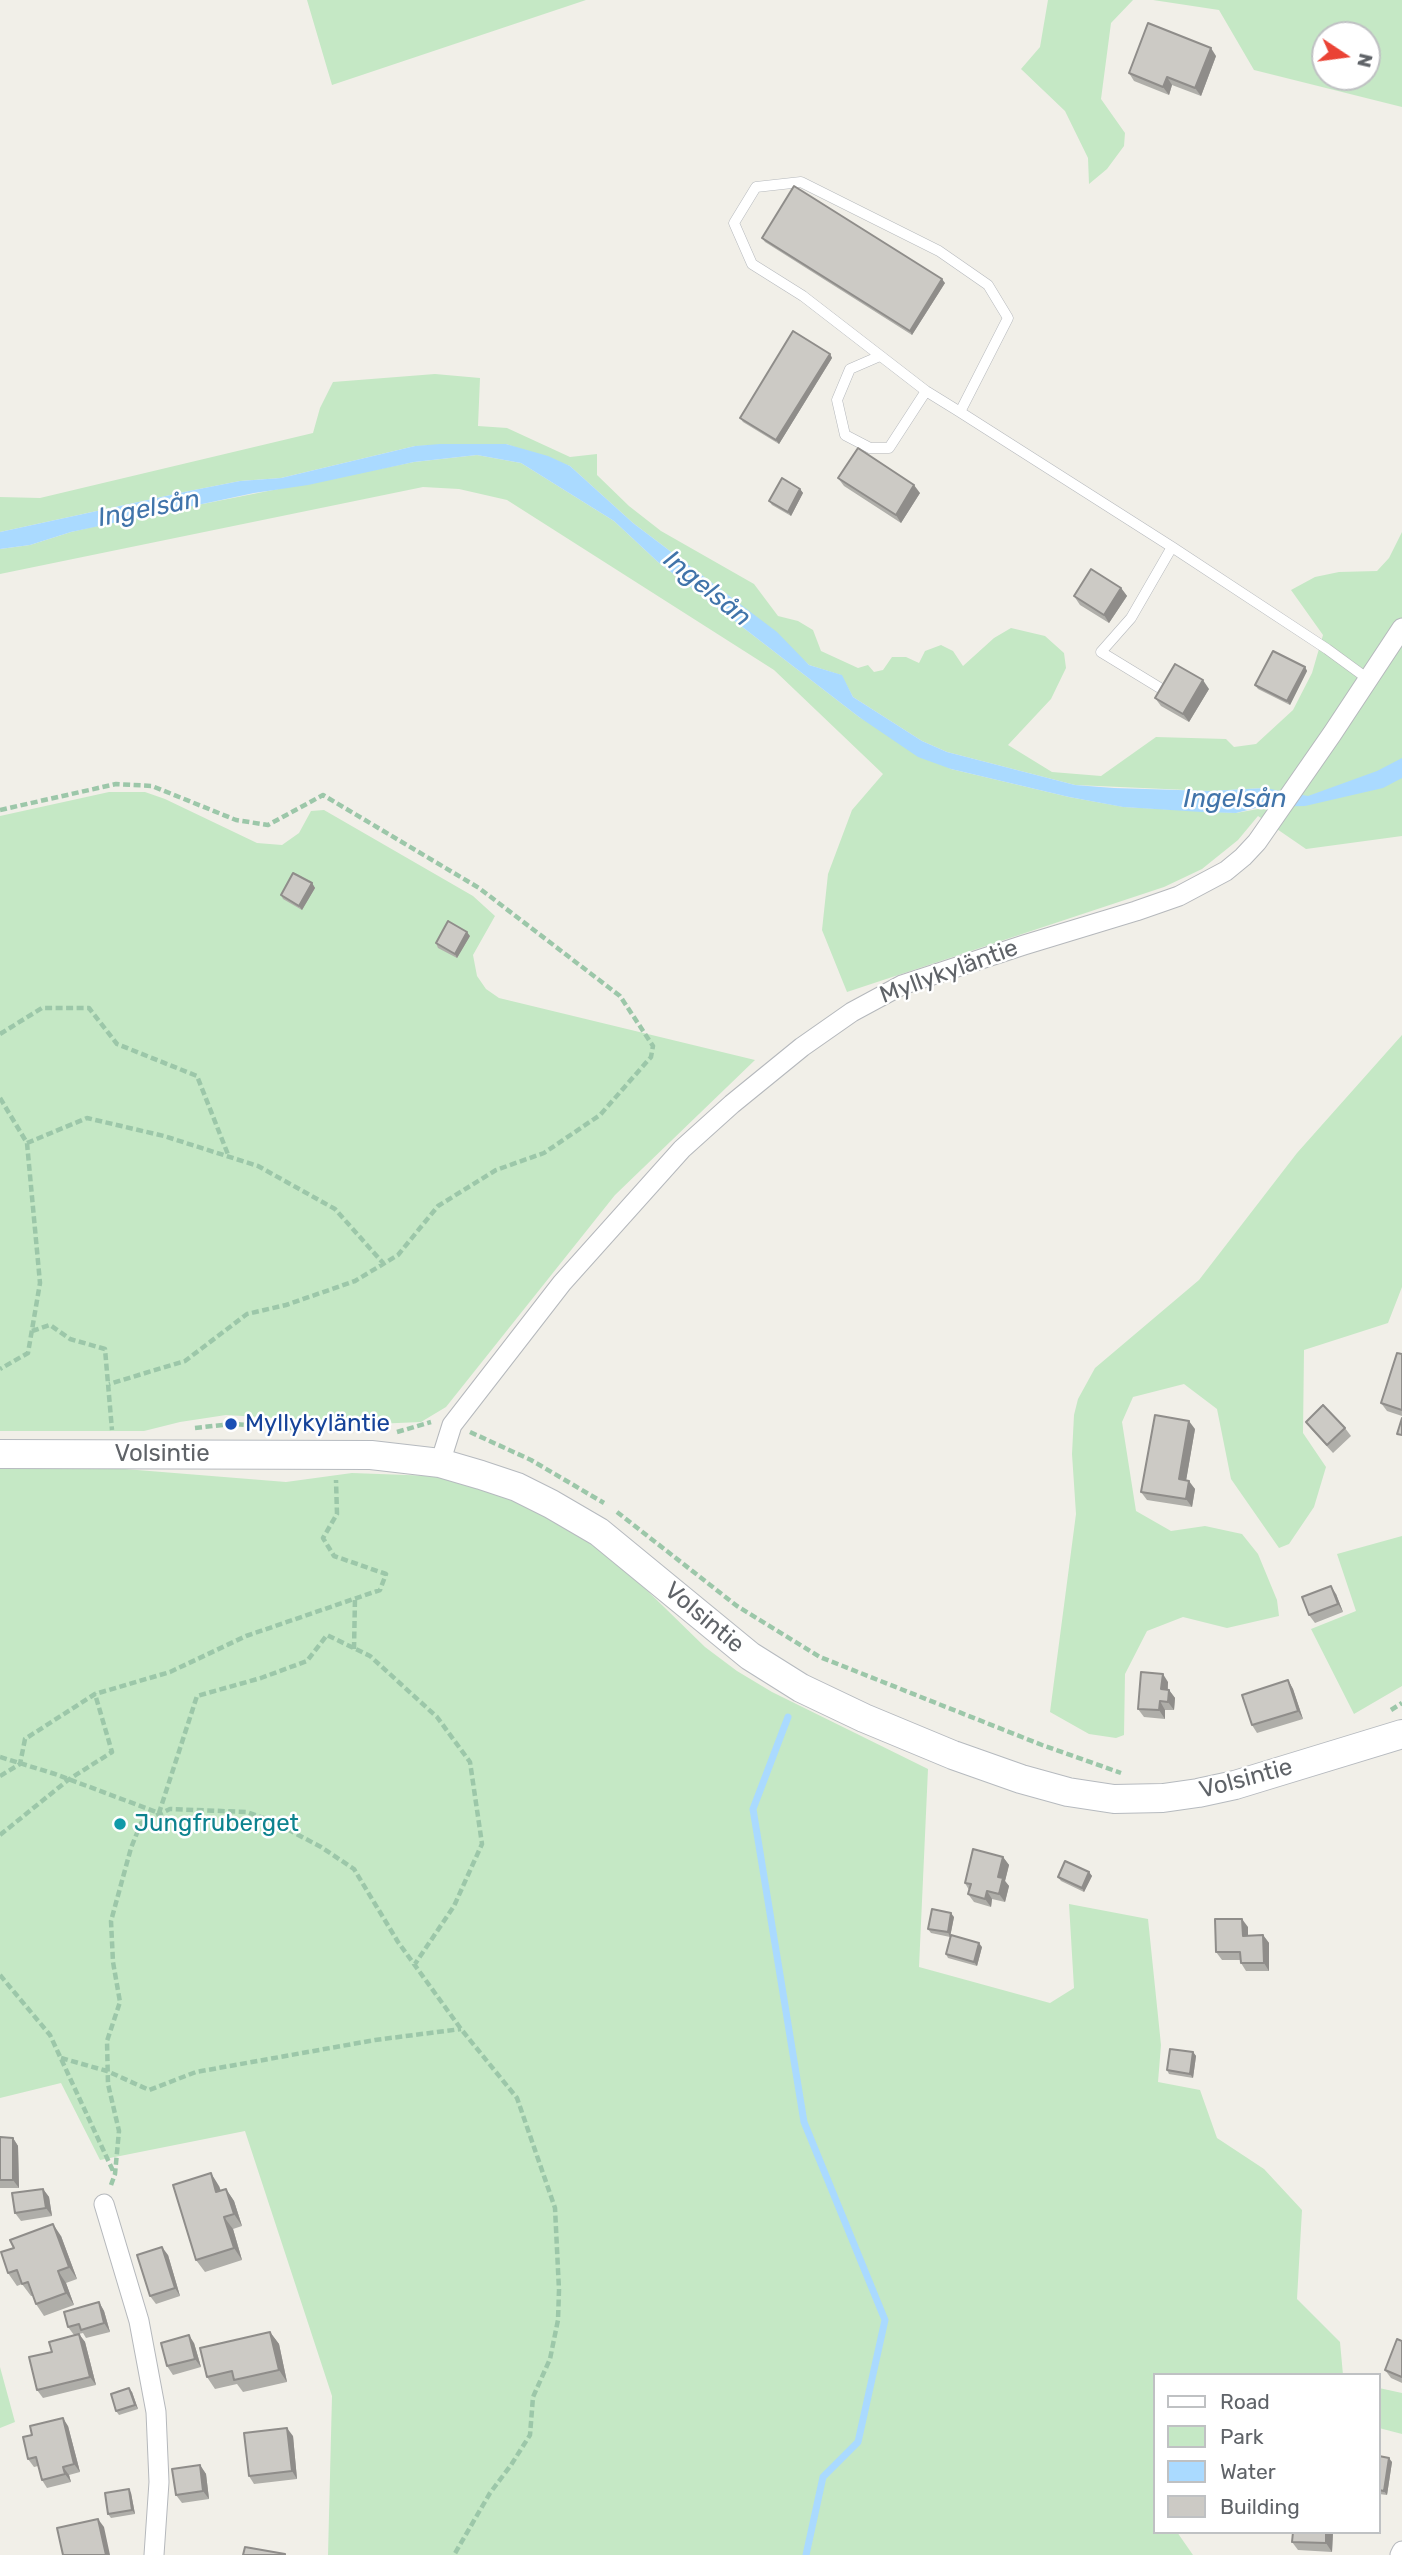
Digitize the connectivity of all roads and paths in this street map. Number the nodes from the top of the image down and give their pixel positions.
1 (880, 356) junction
2 (926, 391) junction
3 (960, 412) junction
4 (1172, 547) junction
5 (1402, 628) edge
6 (1368, 679) junction
7 (1160, 688) edge
8 (0, 810) edge
9 (0, 1034) edge
10 (0, 1098) edge
11 (27, 1143) junction
12 (229, 1157) junction
13 (383, 1263) junction
14 (32, 1331) junction
15 (0, 1369) edge
16 (109, 1384) junction
17 (452, 1425) junction
18 (113, 1438) dead end
19 (0, 1454) edge
20 (440, 1462) junction
21 (336, 1474) dead end
22 (355, 1598) junction
23 (354, 1649) junction
24 (95, 1693) junction
25 (1402, 1734) edge
26 (0, 1757) edge
27 (20, 1764) junction
28 (0, 1776) edge
29 (1131, 1776) dead end
30 (68, 1780) junction
31 (159, 1813) junction
32 (0, 1835) edge
33 (415, 1964) junction
34 (0, 1975) edge
35 (461, 2029) junction
36 (61, 2058) junction
37 (107, 2071) junction
38 (115, 2174) junction
39 (104, 2204) joint
40 (154, 2555) edge
41 (454, 2555) edge

1 - 2 lane
1 - 2 lane
1 - 3 lane
2 - 3 lane
3 - 4 lane
4 - 6 lane
4 - 7 lane
5 - 6 street, Myllykyläntie
6 - 17 street, Myllykyläntie
8 - 13 path
9 - 12 path
10 - 11 path
11 - 12 path
11 - 14 path
12 - 13 path
13 - 16 path
14 - 15 path
14 - 16 path
16 - 18 path
17 - 20 street, Myllykyläntie
17 - 29 path
19 - 20 street, Volsintie
20 - 25 street, Volsintie
21 - 22 path
22 - 23 path
22 - 24 path
23 - 31 path
23 - 33 path
24 - 27 path
24 - 30 path
26 - 27 path
27 - 28 path
27 - 30 path
30 - 31 path
30 - 32 path
31 - 33 path
31 - 37 path
33 - 35 path
34 - 36 path
35 - 37 path
35 - 41 path
36 - 37 path
36 - 38 path
37 - 38 path
38 - 39 path
39 - 40 street

